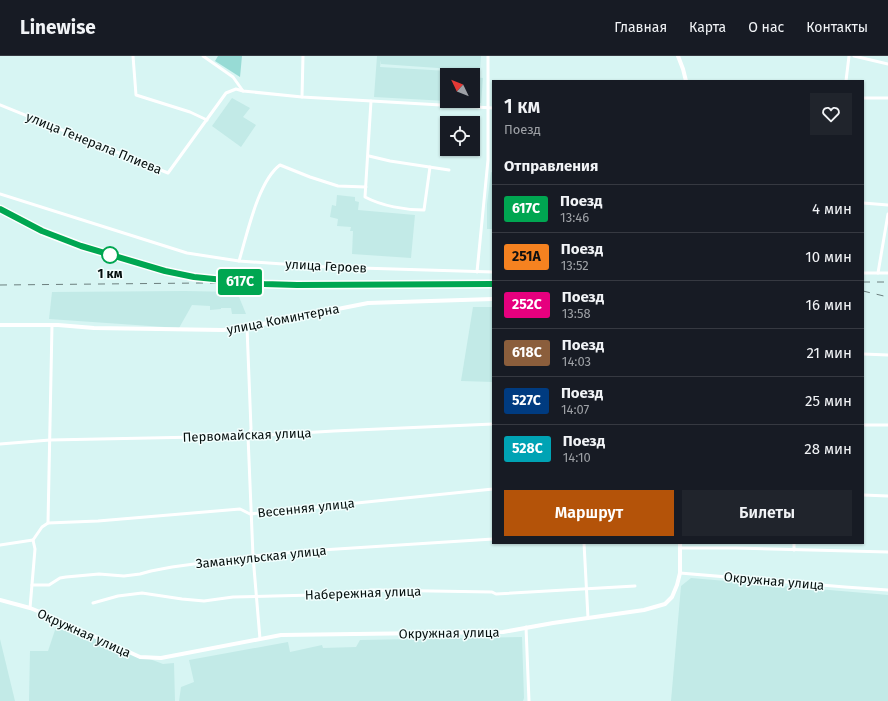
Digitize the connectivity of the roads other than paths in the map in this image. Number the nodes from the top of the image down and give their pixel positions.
1 (133, 56) edge
2 (203, 56) edge
3 (303, 56) edge
4 (488, 56) edge
5 (678, 56) edge
6 (849, 56) edge
7 (854, 56) edge
8 (888, 64) edge
9 (686, 80) edge
10 (846, 80) edge
11 (243, 91) junction
12 (302, 97) junction
13 (864, 98) edge
14 (888, 98) edge
15 (371, 101) junction
16 (0, 105) edge
17 (489, 108) junction
18 (206, 120) junction
19 (369, 156) junction
20 (488, 160) junction
21 (492, 161) edge
22 (430, 167) junction
23 (449, 170) dead end
24 (366, 187) junction
25 (0, 194) edge
26 (864, 203) edge
27 (888, 205) edge
28 (888, 214) edge
29 (239, 261) junction
30 (477, 272) junction
31 (492, 272) edge
32 (864, 273) edge
33 (878, 273) junction
34 (888, 273) edge
35 (492, 299) edge
36 (0, 325) edge
37 (52, 325) junction
38 (247, 327) junction
39 (864, 354) edge
40 (888, 355) edge
41 (492, 424) edge
42 (864, 425) edge
43 (888, 425) edge
44 (248, 436) junction
45 (50, 440) junction
46 (0, 444) edge
47 (492, 489) edge
48 (864, 495) edge
49 (888, 496) edge
50 (250, 514) junction
51 (48, 523) junction
52 (492, 539) edge
53 (33, 540) junction
54 (584, 544) edge
55 (680, 544) edge
56 (794, 544) edge
57 (0, 545) edge
58 (680, 548) junction
59 (794, 550) junction
60 (888, 552) edge
61 (253, 556) junction
62 (680, 573) junction
63 (32, 585) junction
64 (635, 586) dead end
65 (587, 589) junction
66 (888, 590) edge
67 (256, 597) junction
68 (0, 600) edge
69 (93, 603) dead end
70 (30, 608) junction
71 (588, 618) junction
72 (526, 627) junction
73 (260, 639) junction
74 (529, 701) edge

1 - 18 street
2 - 11 street
3 - 12 street
4 - 17 street
5 - 9 street
6 - 10 street
7 - 8 street
11 - 12 street, улица Генерала Плиева
11 - 18 street, улица Генерала Плиева
12 - 15 street, улица Генерала Плиева
13 - 14 street
15 - 17 street, улица Генерала Плиева
15 - 19 street
16 - 18 street, улица Генерала Плиева
17 - 20 street
19 - 22 street
19 - 24 street
20 - 21 street
20 - 30 street
22 - 23 street
22 - 24 street
24 - 29 street
25 - 29 street, улица Героев
26 - 27 street
28 - 33 street
29 - 30 street, улица Героев
30 - 31 street, улица Героев
32 - 33 street
33 - 34 street
35 - 38 street, улица Коминтерна
36 - 37 street, улица Коминтерна
37 - 38 street, улица Коминтерна
37 - 45 street
38 - 44 street
39 - 40 street
41 - 44 street, Первомайская улица
42 - 43 street
44 - 45 street, Первомайская улица
44 - 50 street
45 - 46 street, Первомайская улица
45 - 51 street
47 - 50 street, Весенняя улица
48 - 49 street
50 - 51 street, Весенняя улица
50 - 61 street
51 - 53 street
52 - 61 street, Заманкульская улица
53 - 57 street
53 - 63 street
54 - 65 street
55 - 58 street
56 - 59 street
58 - 59 street
58 - 62 street
59 - 60 street
61 - 63 street, Заманкульская улица
61 - 67 street
62 - 66 street, Окружная улица
62 - 71 street, Окружная улица
63 - 70 street
64 - 65 street, Набережная улица
65 - 67 street, Набережная улица
65 - 71 street
67 - 69 street, Набережная улица
67 - 73 street
68 - 70 street, Окружная улица
70 - 73 street, Окружная улица
71 - 72 street, Окружная улица
72 - 73 street, Окружная улица
72 - 74 street

